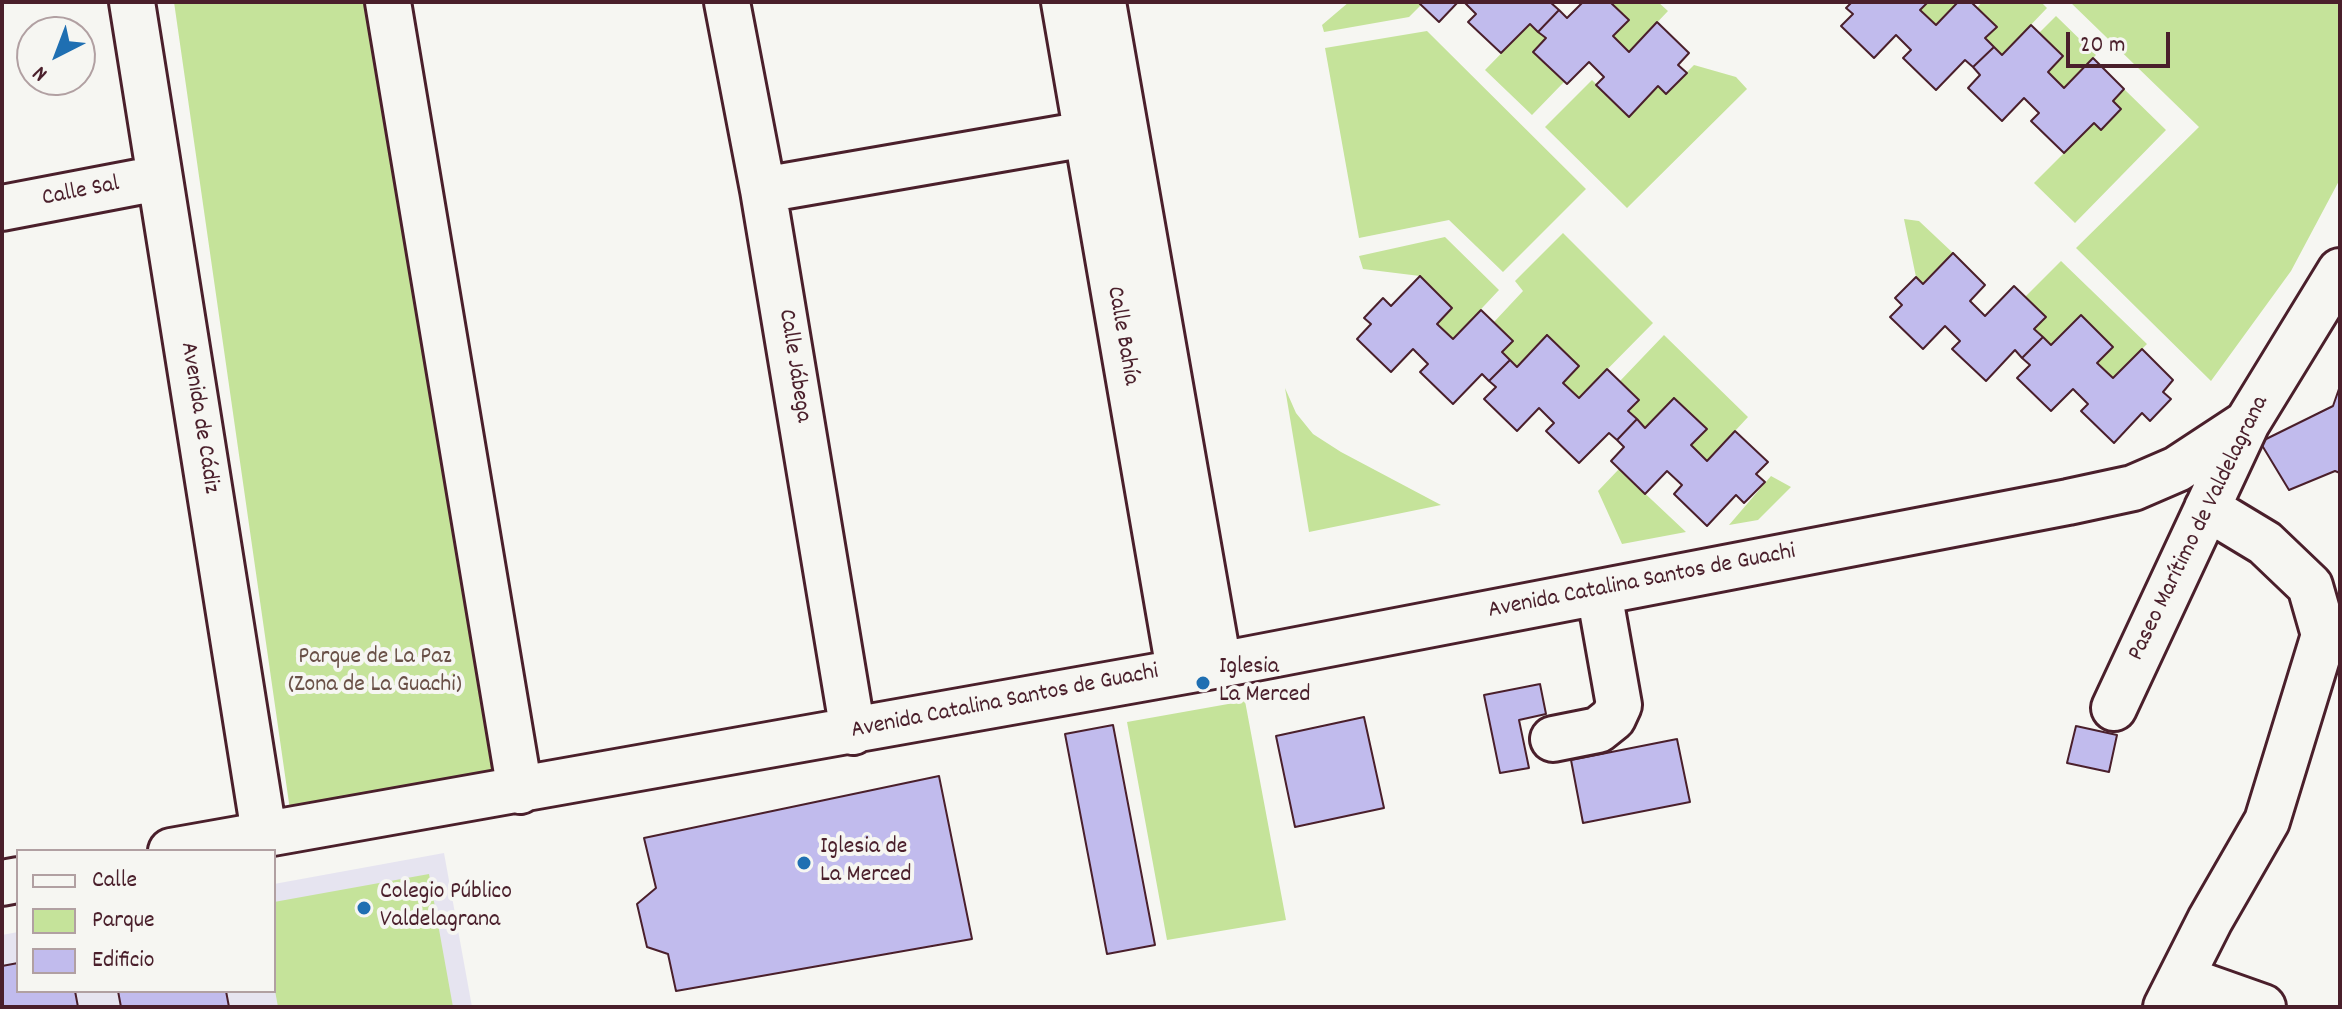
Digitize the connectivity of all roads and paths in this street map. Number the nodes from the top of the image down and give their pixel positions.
1 (132, 2) edge
2 (388, 2) edge
3 (727, 2) edge
4 (1064, 2) edge
5 (1103, 2) edge
6 (1086, 134) junction
7 (159, 178) junction
8 (763, 190) junction
9 (2, 208) edge
10 (2340, 271) edge
11 (2247, 423) junction
12 (2207, 508) junction
13 (1599, 592) junction
14 (2330, 624) edge
15 (1199, 667) junction
16 (2114, 708) dead end
17 (853, 732) junction
18 (1553, 739) dead end
19 (520, 791) junction
20 (264, 833) junction
21 (181, 849) edge
22 (2174, 993) edge
23 (2263, 1007) edge

1 - 7 street, Avenida de Cádiz
2 - 19 street
3 - 8 street, Calle Jábega
4 - 6 street, Calle Bahía
5 - 15 street, Calle Bahía
6 - 8 street
6 - 15 street, Calle Bahía
7 - 9 street, Calle Sal
7 - 20 street, Avenida de Cádiz
8 - 17 street, Calle Jábega
10 - 11 street, Paseo Marítimo de Valdelagrana
11 - 12 street, Paseo Marítimo de Valdelagrana
11 - 13 street, Avenida Catalina Santos de Guachi
12 - 14 street
12 - 16 street, Paseo Marítimo de Valdelagrana
13 - 15 street, Avenida Catalina Santos de Guachi
13 - 18 street
14 - 22 street
15 - 17 street, Avenida Catalina Santos de Guachi
17 - 19 street, Avenida Catalina Santos de Guachi
19 - 20 street, Avenida Catalina Santos de Guachi
20 - 21 street, Avenida Catalina Santos de Guachi
22 - 23 street

